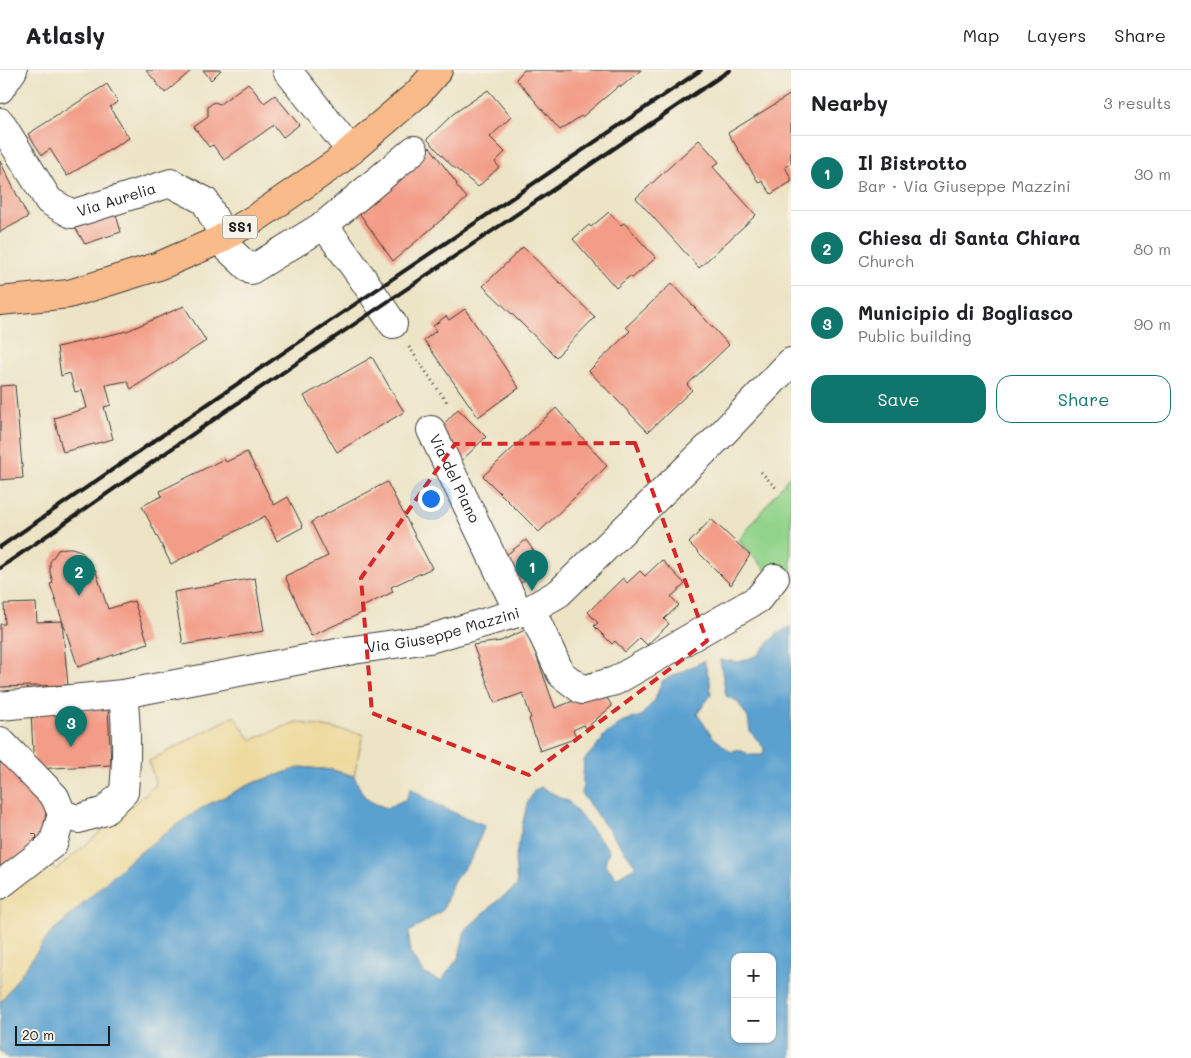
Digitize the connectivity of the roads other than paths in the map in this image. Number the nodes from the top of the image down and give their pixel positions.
1 (13, 70) edge
2 (287, 70) edge
3 (438, 70) edge
4 (0, 89) edge
5 (0, 122) edge
6 (414, 150) dead end
7 (351, 151) junction
8 (324, 225) junction
9 (222, 239) junction
10 (0, 301) edge
11 (393, 324) road end
12 (791, 362) edge
13 (431, 430) road end
14 (775, 578) dead end
15 (525, 611) junction
16 (123, 694) junction
17 (0, 706) edge
18 (0, 741) edge
19 (62, 814) junction
20 (0, 885) edge

1 - 4 street
2 - 7 street
3 - 7 main road, SS1
5 - 9 street, Via Aurelia
6 - 8 street
7 - 9 main road, SS1
8 - 9 street
8 - 11 street
9 - 10 main road, SS1
12 - 15 street, Via Giuseppe Mazzini
13 - 15 street, Via del Piano
14 - 15 street, Via del Piano
15 - 16 street, Via Giuseppe Mazzini
16 - 17 street, Via Giuseppe Mazzini
16 - 19 street
18 - 19 street
19 - 20 street

